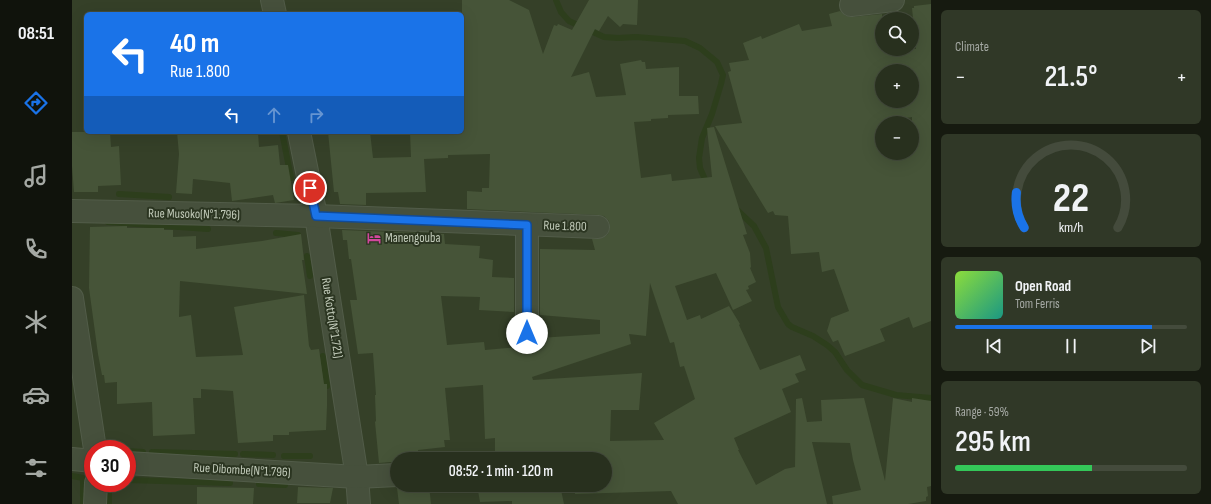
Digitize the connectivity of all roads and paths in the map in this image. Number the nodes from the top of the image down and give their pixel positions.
1 (272, 0) edge
2 (894, 0) edge
3 (851, 5) dead end
4 (275, 12) edge
5 (299, 134) edge
6 (72, 211) edge
7 (316, 216) junction
8 (527, 225) junction
9 (598, 228) dead end
10 (72, 298) edge
11 (527, 333) dead end
12 (94, 440) edge
13 (72, 459) edge
14 (84, 460) edge
15 (136, 464) edge
16 (390, 475) edge
17 (357, 477) junction
18 (96, 492) edge
19 (95, 504) edge
20 (359, 504) edge

1 - 4 street
2 - 3 street
5 - 7 street, Rue Kotto(N°1.721)
6 - 7 street, Rue Musoko(N°1.796)
7 - 8 street, Rue 1.800
7 - 17 street, Rue Kotto(N°1.721)
8 - 9 street, Rue 1.800
8 - 11 street
10 - 12 street
13 - 14 street
15 - 17 street, Rue Dibombe(N°1.796)
16 - 17 street, Rue Dibombe(N°1.796)
17 - 20 street, Rue Kotto(N°1.721)
18 - 19 street

